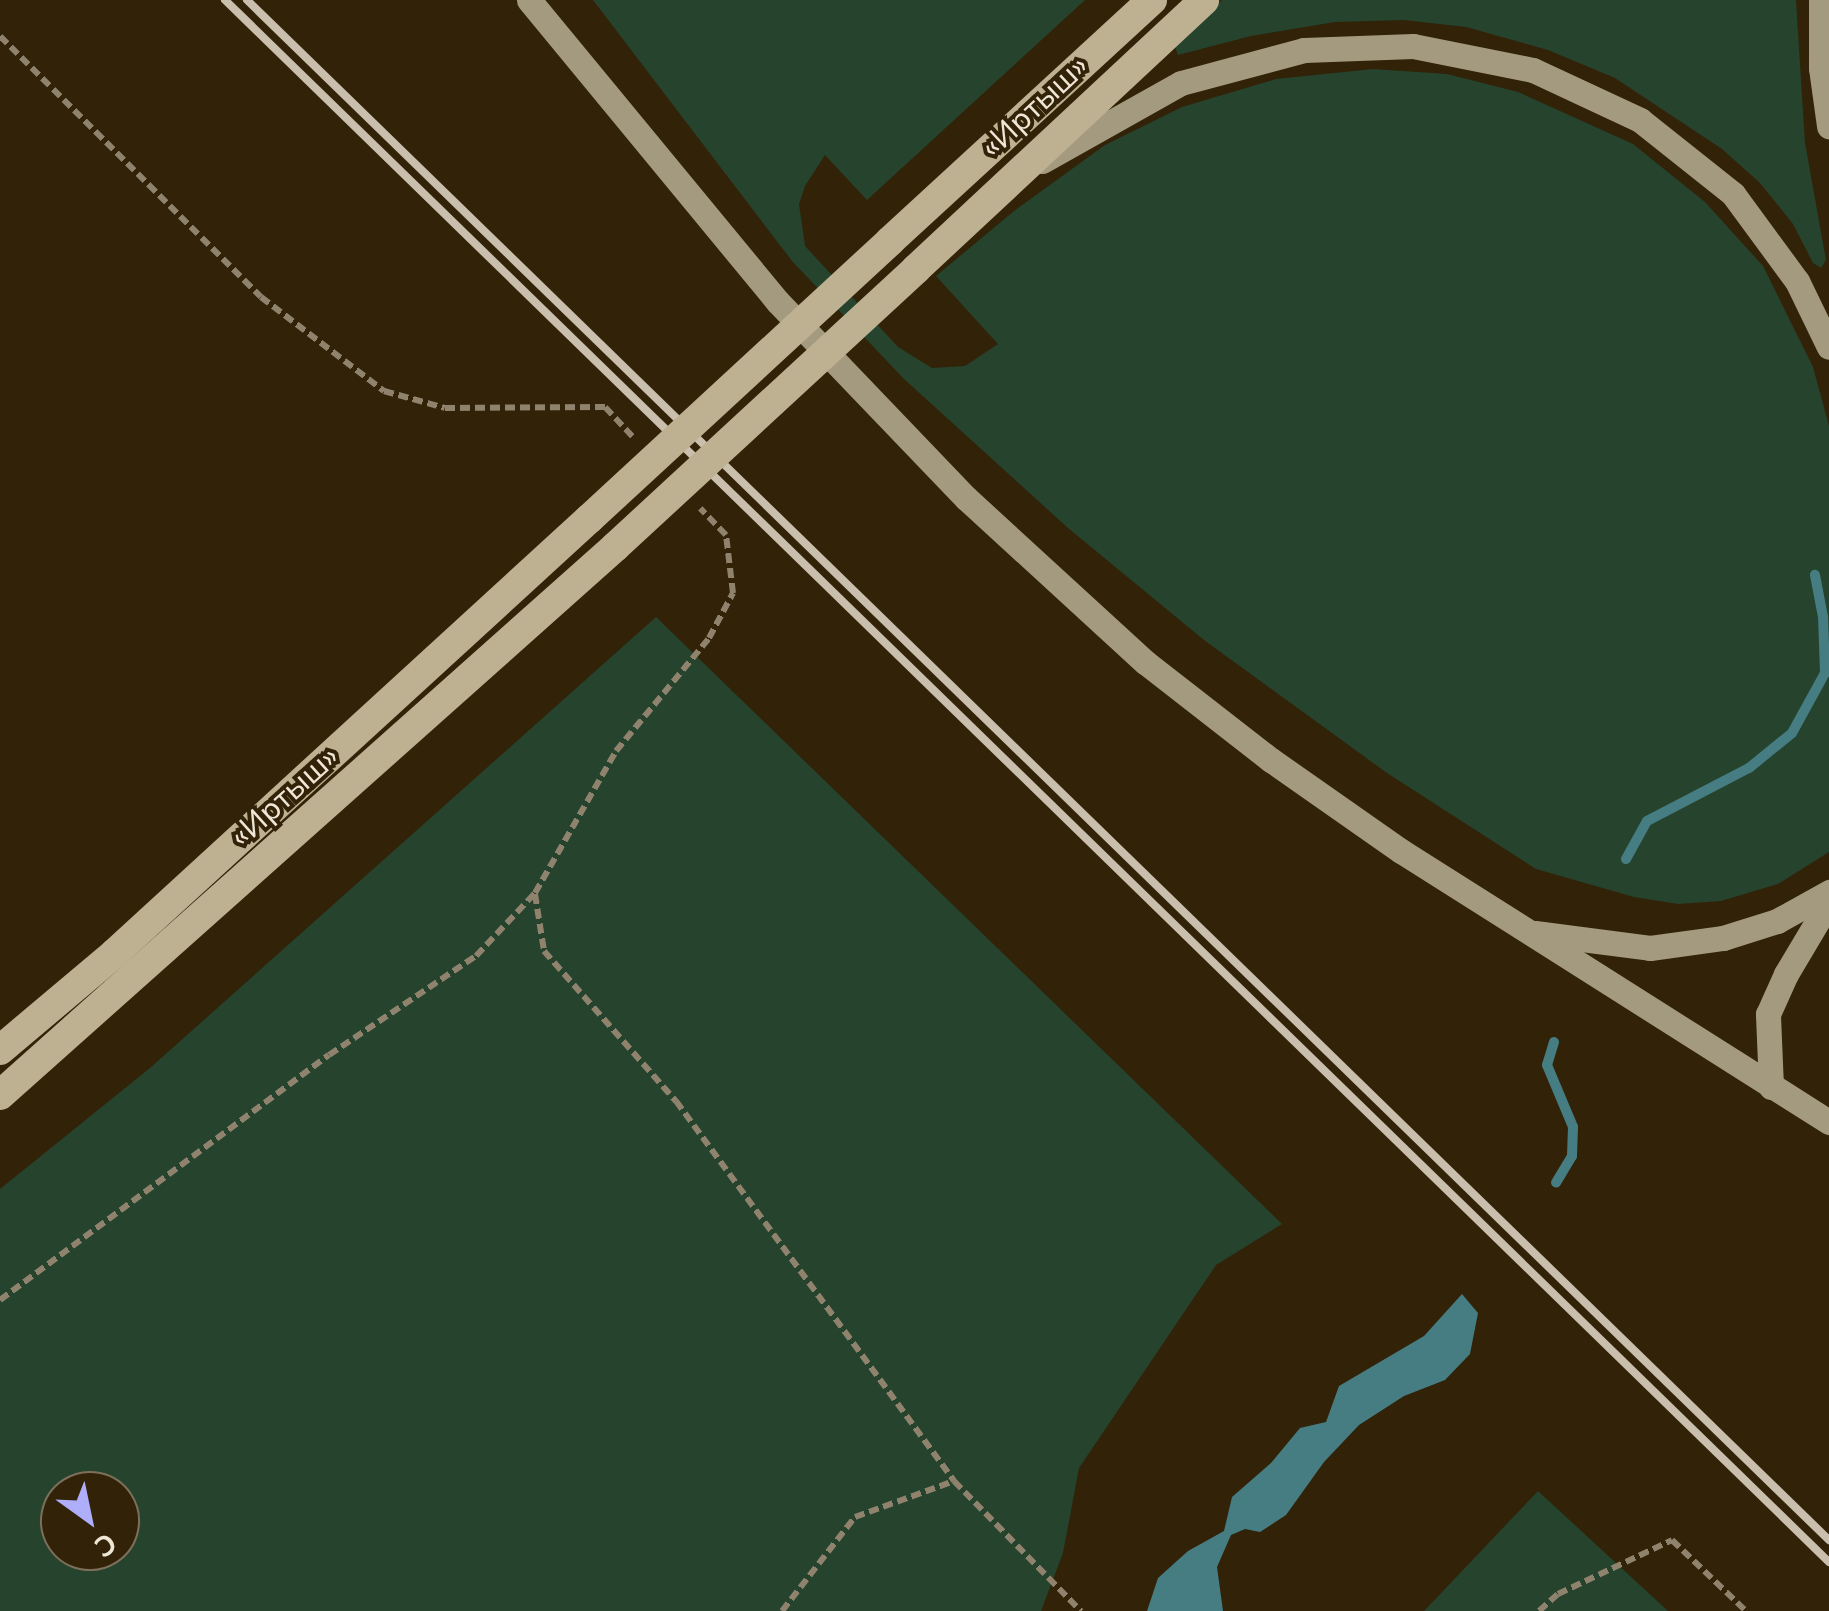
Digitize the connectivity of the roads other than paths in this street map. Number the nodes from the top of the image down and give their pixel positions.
1 (529, 0) edge
2 (1144, 0) edge
3 (1152, 0) edge
4 (1204, 0) edge
5 (1821, 0) edge
6 (1111, 37) junction
7 (1829, 126) edge
8 (1007, 180) junction
9 (1829, 347) edge
10 (1829, 892) edge
11 (1829, 902) edge
12 (1525, 932) junction
13 (0, 1050) edge
14 (1771, 1087) junction
15 (0, 1095) edge
16 (1829, 1122) edge

1 - 12 main road
2 - 6 main road
3 - 6 highway, «Иртыш»
4 - 8 highway, «Иртыш»
5 - 7 main road
6 - 13 highway, «Иртыш», bridge
8 - 9 main road
8 - 15 highway, «Иртыш», bridge
10 - 12 main road
11 - 14 main road
12 - 14 main road
14 - 16 main road

